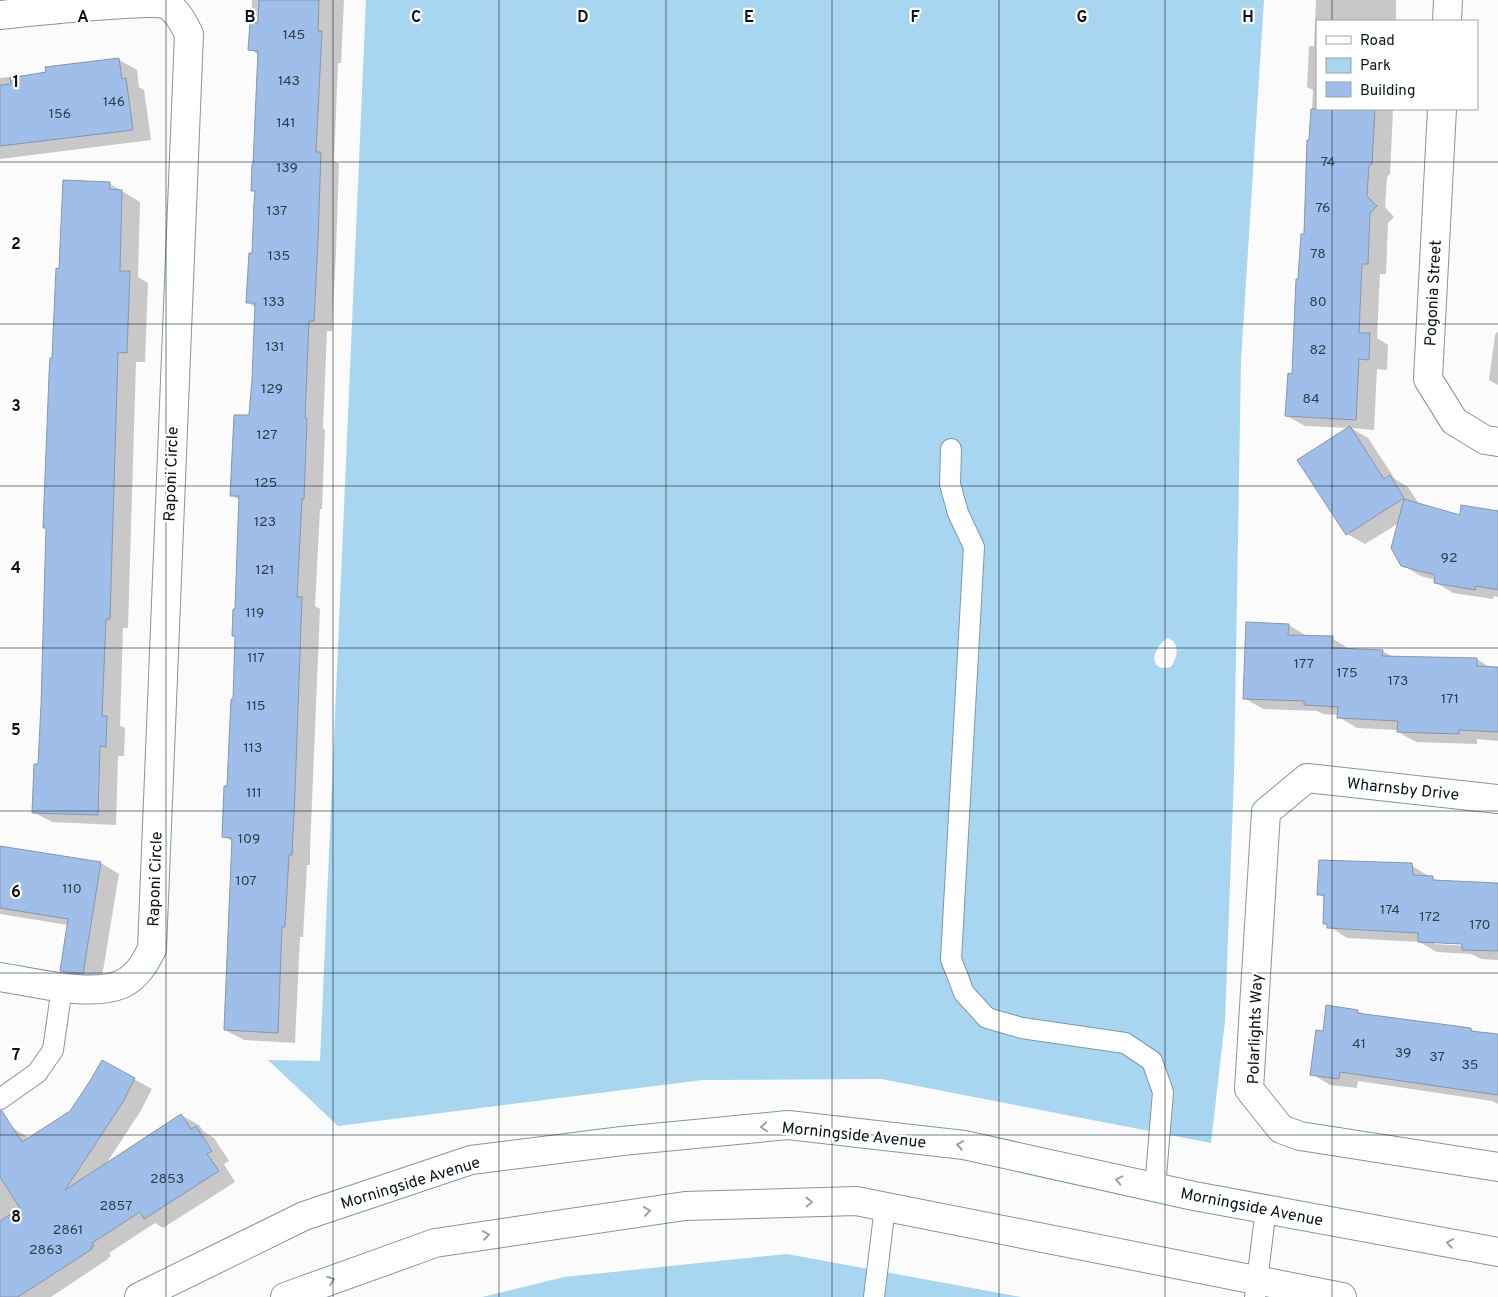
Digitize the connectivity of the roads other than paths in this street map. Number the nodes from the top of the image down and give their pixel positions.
1 (1448, 0) edge
2 (0, 16) edge
3 (1447, 20) edge
4 (1442, 110) edge
5 (1498, 442) edge
6 (951, 449) dead end
7 (1307, 778) joint
8 (1498, 799) edge
9 (0, 977) edge
10 (62, 987) junction
11 (0, 1099) edge
12 (1498, 1167) edge
13 (1155, 1188) junction
14 (885, 1207) junction
15 (1266, 1209) junction
16 (1498, 1252) edge
17 (1255, 1289) edge
18 (139, 1297) edge
19 (285, 1297) edge
20 (874, 1297) edge
21 (1342, 1297) edge

1 - 3 main road
2 - 10 main road, Raponi Circle
4 - 5 main road, Pogonia Street
6 - 13 lane
7 - 8 main road, Wharnsby Drive
7 - 12 main road, Polarlights Way
9 - 10 main road, Raponi Circle
10 - 11 lane
13 - 15 main road, Morningside Avenue
13 -> 18 main road, Morningside Avenue
14 - 17 main road
19 -> 14 main road
14 - 20 lane
16 -> 15 main road, Morningside Avenue
15 - 17 lane
17 - 21 main road

